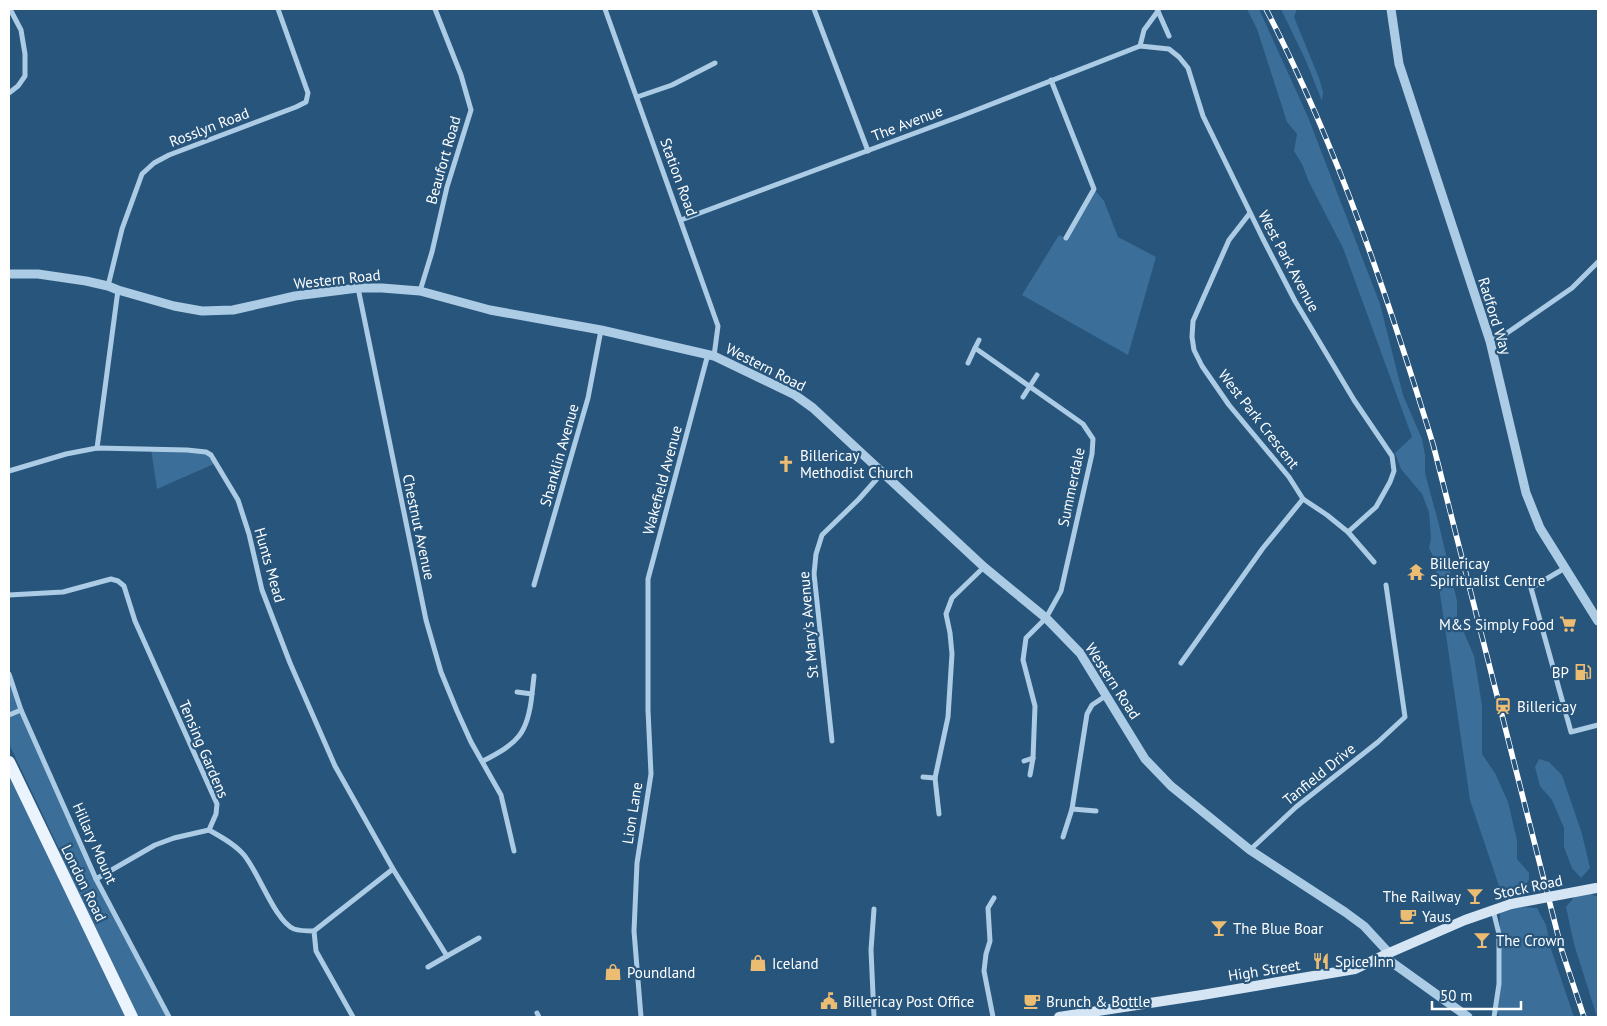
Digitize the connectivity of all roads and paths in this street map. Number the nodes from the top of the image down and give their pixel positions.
1 (10, 9) edge
2 (278, 9) edge
3 (435, 9) edge
4 (605, 9) edge
5 (814, 9) edge
6 (1391, 9) edge
7 (1157, 10) edge
8 (1169, 36) dead end
9 (1140, 46) junction
10 (715, 63) dead end
11 (1051, 80) junction
12 (9, 93) edge
13 (637, 97) junction
14 (868, 151) junction
15 (1250, 213) junction
16 (681, 220) junction
17 (1066, 238) dead end
18 (1598, 262) edge
19 (9, 274) edge
20 (108, 286) junction
21 (358, 288) junction
22 (118, 290) junction
23 (420, 291) junction
24 (601, 330) junction
25 (979, 340) dead end
26 (1490, 341) junction
27 (975, 348) junction
28 (711, 355) junction
29 (968, 363) dead end
30 (1037, 375) dead end
31 (1030, 386) junction
32 (1023, 398) dead end
33 (97, 448) junction
34 (9, 471) edge
35 (883, 472) junction
36 (1303, 499) junction
37 (1348, 532) junction
38 (1374, 562) dead end
39 (984, 567) junction
40 (1565, 568) junction
41 (534, 585) dead end
42 (1386, 585) dead end
43 (9, 595) edge
44 (649, 613) joint
45 (1046, 618) junction
46 (1598, 621) edge
47 (1181, 663) dead end
48 (9, 674) edge
49 (534, 676) dead end
50 (516, 692) dead end
51 (532, 694) junction
52 (1107, 695) junction
53 (21, 710) junction
54 (9, 715) edge
55 (1598, 724) edge
56 (832, 741) dead end
57 (1034, 758) junction
58 (1024, 761) dead end
59 (9, 762) edge
60 (483, 762) junction
61 (1030, 775) dead end
62 (923, 777) dead end
63 (935, 778) junction
64 (1072, 809) junction
65 (1096, 811) dead end
66 (939, 814) dead end
67 (209, 830) junction
68 (1064, 837) dead end
69 (1250, 850) junction
70 (514, 851) dead end
71 (393, 869) junction
72 (96, 879) junction
73 (1597, 888) edge
74 (994, 898) dead end
75 (874, 909) dead end
76 (1493, 909) junction
77 (1465, 920) joint
78 (314, 931) junction
79 (479, 938) dead end
80 (1386, 954) junction
81 (447, 956) junction
82 (428, 967) dead end
83 (1090, 1015) edge
84 (132, 1017) edge
85 (169, 1017) edge
86 (353, 1017) edge
87 (641, 1017) edge
88 (874, 1017) edge
89 (993, 1017) edge
90 (1059, 1017) edge
91 (1468, 1017) edge
92 (1494, 1017) edge

1 - 12 street
2 - 20 street, Rosslyn Road
3 - 23 street, Beaufort Road
4 - 13 street, Station Road
5 - 14 street
6 - 26 street, Radford Way
7 - 8 street
7 - 9 street
9 - 11 street, The Avenue
9 - 15 street, West Park Avenue
10 - 13 street
11 - 14 street, The Avenue
11 - 17 street
13 - 16 street, Station Road
14 - 16 street, The Avenue
15 - 36 street, West Park Crescent
15 - 37 street, West Park Avenue
16 - 28 street, Station Road
18 - 26 street
19 - 20 street, Western Road
20 - 22 street, Western Road
21 - 22 street, Western Road
21 - 23 street, Western Road
21 - 60 street, Chestnut Avenue
22 - 33 street
23 - 24 street, Western Road
24 - 28 street, Western Road
24 - 41 street, Shanklin Avenue
25 - 27 street
26 - 40 street, Radford Way
27 - 29 street
27 - 31 street, Summerdale
28 - 35 street, Western Road
28 - 44 street, Wakefield Avenue
30 - 31 street
31 - 32 street
31 - 45 street, Summerdale
33 - 34 street, Hunts Mead
33 - 71 street, Hunts Mead
35 - 39 street, Western Road
35 - 56 street, St Mary's Avenue
36 - 37 street, West Park Crescent
36 - 47 street
37 - 38 street, West Park Crescent
39 - 45 street, Western Road
39 - 63 street
40 - 46 street, Radford Way
40 - 55 street
42 - 69 street, Tanfield Drive
43 - 67 street, Tensing Gardens
44 - 87 street, Lion Lane
45 - 52 street, Western Road
45 - 57 street, Summerdale
48 - 53 street, Hillary Mount
49 - 51 street
50 - 51 street
51 - 60 street
52 - 64 street
52 - 69 street, Western Road
53 - 54 street
53 - 72 street, Hillary Mount
57 - 58 street
57 - 61 street, Summerdale
59 - 84 main road, London Road
60 - 70 street, Chestnut Avenue
62 - 63 street
63 - 66 street
64 - 65 street
64 - 68 street
67 - 72 street
67 - 78 street
69 - 80 street, Western Road
71 - 78 street
71 - 81 street, Hunts Mead
72 - 85 street, Hillary Mount
73 - 76 main road, Stock Road, bridge
74 - 89 street
75 - 88 street
76 - 77 main road, Stock Road
76 - 92 street
77 - 80 main road, High Street
78 - 86 street
79 - 81 street
80 - 83 main road, High Street
80 - 91 street, Western Road
81 - 82 street
83 - 90 main road, High Street

